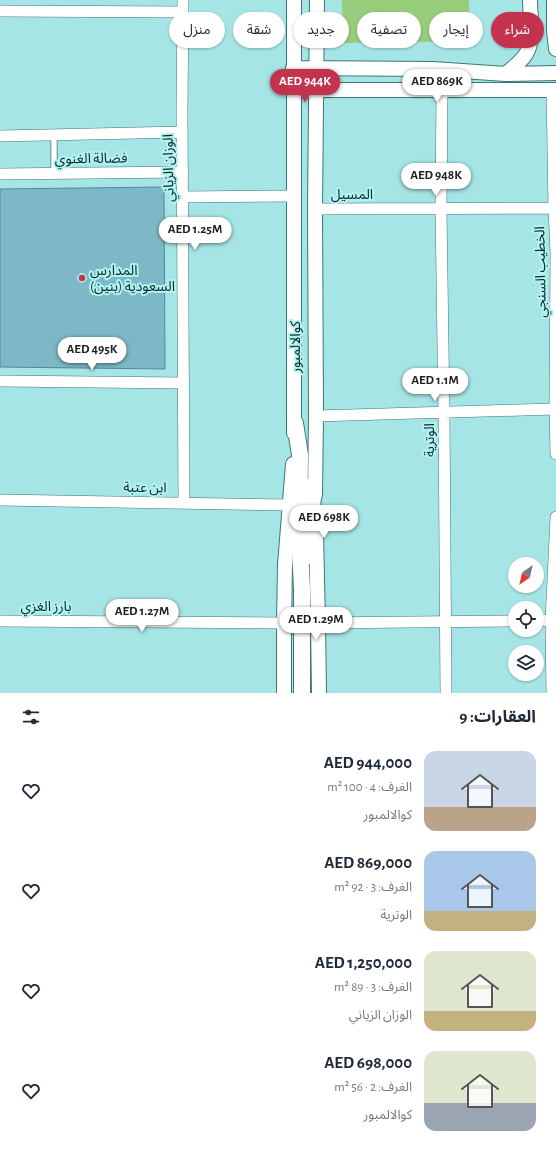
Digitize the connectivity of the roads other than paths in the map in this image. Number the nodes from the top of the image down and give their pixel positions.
1 (183, 0) edge
2 (294, 0) edge
3 (317, 0) edge
4 (530, 0) edge
5 (554, 0) edge
6 (0, 11) edge
7 (183, 12) joint
8 (530, 12) edge
9 (554, 31) junction
10 (544, 36) edge
11 (183, 48) edge
12 (527, 48) edge
13 (556, 49) edge
14 (294, 68) junction
15 (317, 69) junction
16 (556, 73) edge
17 (506, 74) junction
18 (294, 90) junction
19 (317, 90) junction
20 (442, 90) junction
21 (554, 90) edge
22 (182, 132) junction
23 (54, 135) junction
24 (0, 136) edge
25 (183, 172) junction
26 (0, 174) edge
27 (54, 174) junction
28 (184, 196) junction
29 (295, 196) junction
30 (555, 208) edge
31 (315, 209) junction
32 (441, 209) junction
33 (0, 382) edge
34 (184, 382) junction
35 (555, 409) junction
36 (444, 413) junction
37 (316, 416) junction
38 (295, 423) junction
39 (556, 454) edge
40 (314, 484) junction
41 (0, 500) edge
42 (184, 503) junction
43 (290, 505) junction
44 (556, 517) edge
45 (302, 589) junction
46 (544, 620) edge
47 (551, 620) junction
48 (0, 621) edge
49 (508, 621) edge
50 (445, 622) junction
51 (284, 623) junction
52 (318, 623) junction
53 (284, 693) edge
54 (302, 693) edge
55 (319, 693) edge
56 (446, 693) edge
57 (552, 693) edge

1 - 7 street, الوزان الزياني
2 - 14 street, كوالالمبور
3 - 15 street, كوالالمبور
4 - 8 street
5 - 9 street
6 - 7 street
9 - 10 street
9 - 13 street
11 - 22 street, الوزان الزياني
12 - 17 street
14 - 15 street
14 - 18 street, كوالالمبور
15 - 17 street
15 - 19 street, كوالالمبور
16 - 17 street
18 - 19 street
18 - 29 street, كوالالمبور
19 - 20 street
19 - 31 street, كوالالمبور
20 - 21 street
20 - 32 street, الوترية
21 - 30 street, الخطيب السنجي
22 - 23 street, فضالة الغنوي
22 - 25 street, الوزان الزياني
23 - 24 street, فضالة الغنوي
23 - 27 lane
25 - 27 street, فضالة الغنوي
25 - 28 street, الوزان الزياني
26 - 27 street, فضالة الغنوي
28 - 29 street
28 - 34 street, الوزان الزياني
29 - 38 street, كوالالمبور
30 - 32 street, المسيل
30 - 35 street, الخطيب السنجي
31 - 32 street, المسيل
31 - 37 street, كوالالمبور
32 - 36 street, الوترية
33 - 34 street
34 - 42 street, الوزان الزياني
35 - 36 street
35 - 39 street, الخطيب السنجي
36 - 37 street
36 - 50 street, الوترية
37 - 40 street, كوالالمبور
38 - 43 street, كوالالمبور
38 - 45 main road
40 - 45 main road
40 - 52 street, كوالالمبور
41 - 42 street, ابن عتبة
42 - 43 street, ابن عتبة
43 - 51 street, كوالالمبور
44 - 47 street
45 - 54 main road
46 - 47 street
47 - 57 street
48 - 51 street, بارز الغزي
49 - 50 street
50 - 52 street
50 - 56 street, الوترية
51 - 53 street, كوالالمبور
52 - 55 street, كوالالمبور

